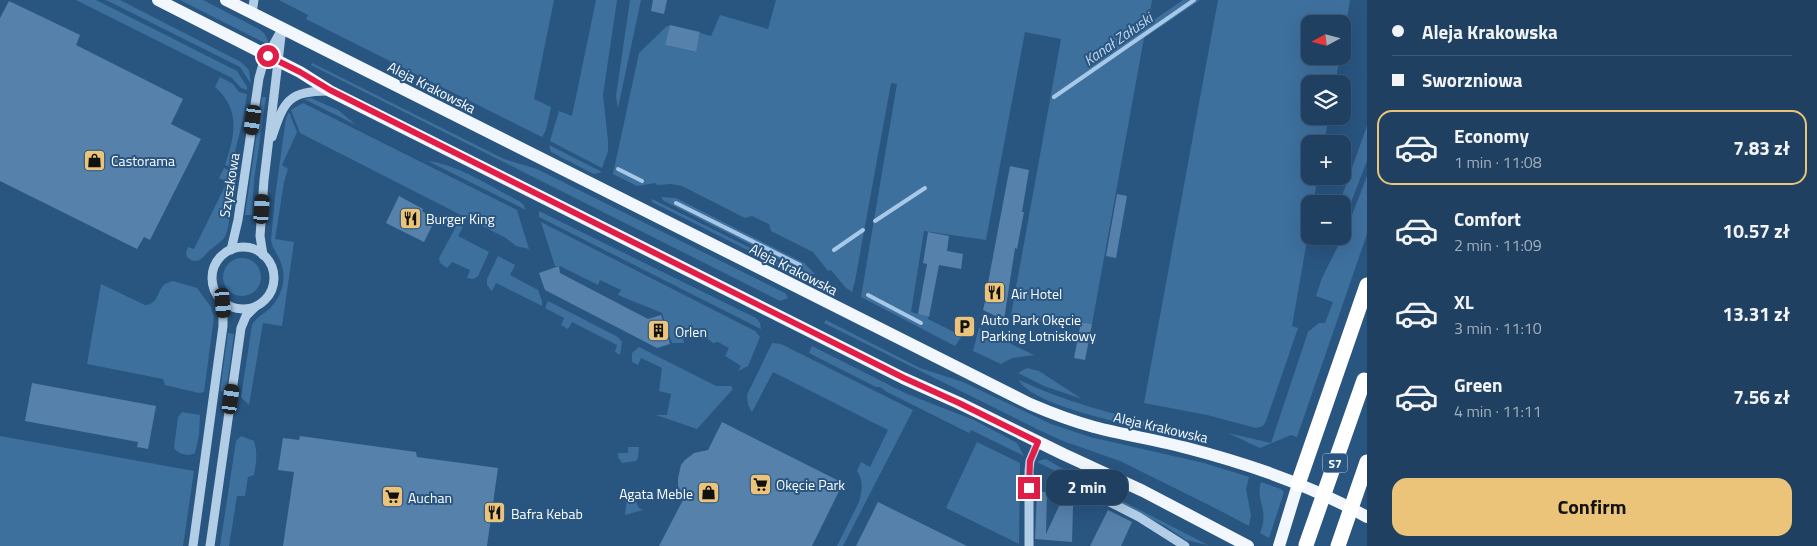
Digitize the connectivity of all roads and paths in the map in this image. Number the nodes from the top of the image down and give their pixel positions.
1 (158, 0) edge
2 (226, 0) edge
3 (254, 0) edge
4 (252, 13) junction
5 (282, 29) junction
6 (273, 58) junction
7 (330, 90) junction
8 (268, 151) junction
9 (230, 250) junction
10 (264, 255) junction
11 (1367, 285) edge
12 (223, 303) junction
13 (255, 307) junction
14 (1366, 376) edge
15 (1038, 442) junction
16 (1367, 462) edge
17 (1298, 484) junction
18 (1096, 495) dead end
19 (1367, 517) edge
20 (193, 546) edge
21 (210, 546) edge
22 (1029, 546) edge
23 (1185, 546) edge
24 (1248, 546) edge
25 (1279, 546) edge
26 (1306, 546) edge
27 (1338, 546) edge

1 - 6 main road
2 - 4 main road, Aleja Krakowska
3 - 4 street
4 - 5 main road, Aleja Krakowska
5 - 6 street, Szyszkowa
5 - 17 main road, Aleja Krakowska
6 - 7 main road
6 - 8 street, Szyszkowa
6 - 9 street, Szyszkowa
7 - 8 street
7 - 15 main road
8 - 10 street, Szyszkowa
9 - 10 street
9 - 12 street
10 - 13 street
11 - 17 highway
12 - 13 street
12 - 20 street
13 - 21 street
14 - 26 highway, S7, bridge
15 - 22 street
15 - 24 main road
16 - 27 highway, bridge
17 - 19 main road, Aleja Krakowska
17 - 25 main road
18 - 23 street

